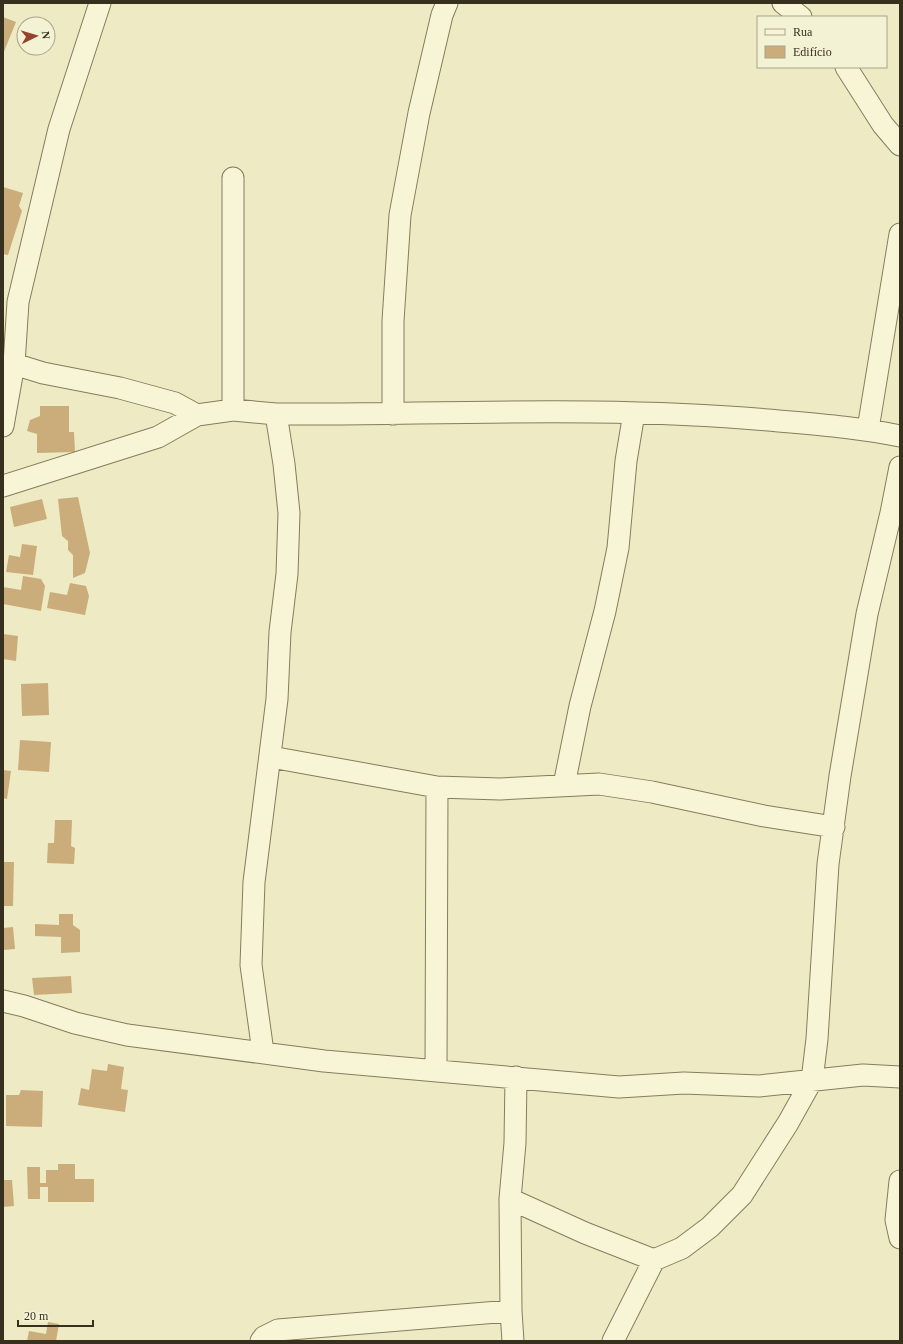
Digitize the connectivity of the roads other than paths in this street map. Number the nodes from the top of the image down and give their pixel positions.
1 (100, 3) edge
2 (447, 3) edge
3 (783, 3) edge
4 (800, 16) edge
5 (847, 68) edge
6 (900, 145) edge
7 (233, 178) dead end
8 (900, 234) edge
9 (9, 364) edge
10 (233, 410) junction
11 (276, 414) junction
12 (393, 414) junction
13 (634, 414) junction
14 (198, 415) junction
15 (3, 426) edge
16 (868, 429) junction
17 (900, 436) edge
18 (900, 467) edge
19 (3, 486) edge
20 (270, 757) junction
21 (564, 785) junction
22 (437, 787) junction
23 (834, 827) junction
24 (3, 1001) edge
25 (263, 1052) junction
26 (436, 1070) junction
27 (516, 1077) junction
28 (900, 1077) edge
29 (812, 1080) junction
30 (900, 1181) edge
31 (510, 1199) junction
32 (900, 1238) edge
33 (654, 1260) junction
34 (511, 1311) junction
35 (261, 1341) edge
36 (513, 1341) edge
37 (613, 1341) edge

1 - 9 street
2 - 12 street
3 - 4 street
5 - 6 street
7 - 10 street
8 - 16 street
9 - 14 street
9 - 15 street
10 - 11 street
10 - 14 street
11 - 12 street
11 - 20 street
12 - 13 street
13 - 16 street
13 - 21 street
14 - 19 street
16 - 17 street
18 - 23 street
20 - 22 street
20 - 25 street
21 - 22 street
21 - 23 street
22 - 26 street
23 - 29 street
24 - 25 street
25 - 26 street
26 - 27 street
27 - 29 street
27 - 31 street
28 - 29 street
29 - 33 street
30 - 32 street
31 - 33 street
31 - 34 street
33 - 37 street
34 - 35 street
34 - 36 street

